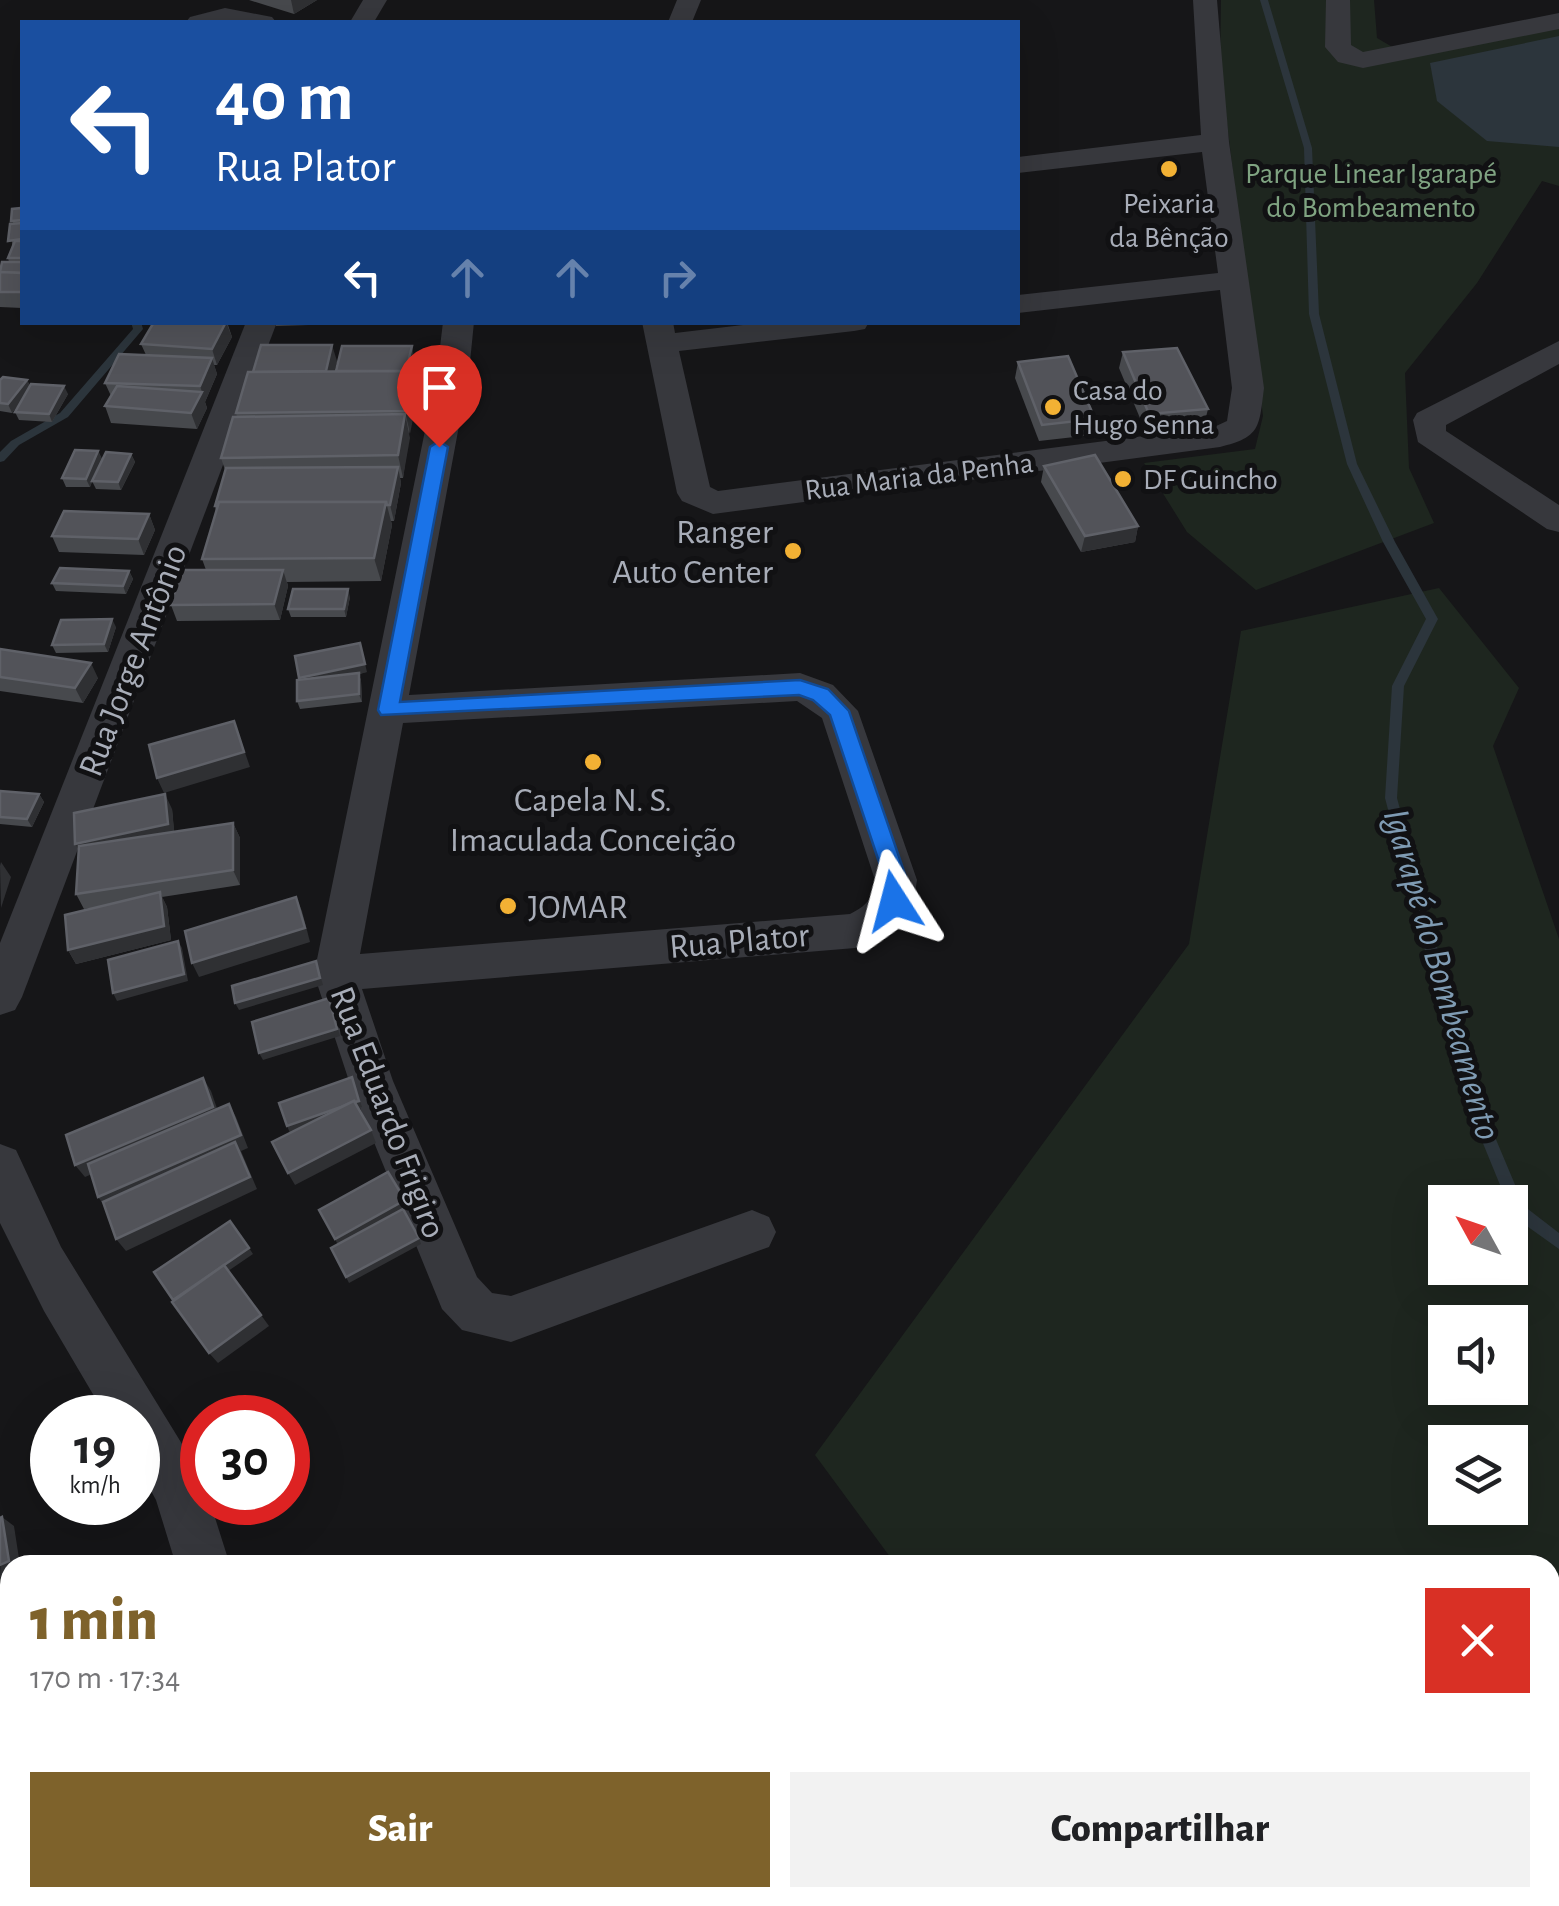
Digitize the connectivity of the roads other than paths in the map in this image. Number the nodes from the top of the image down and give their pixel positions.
1 (1205, 0) edge
2 (1338, 0) edge
3 (208, 20) edge
4 (250, 20) edge
5 (1559, 21) edge
6 (1215, 142) junction
7 (1020, 166) edge
8 (1232, 280) junction
9 (1020, 304) edge
10 (261, 325) edge
11 (459, 325) edge
12 (801, 325) edge
13 (659, 333) edge
14 (1559, 350) edge
15 (1559, 522) edge
16 (388, 710) junction
17 (335, 974) junction
18 (0, 997) edge
19 (0, 1165) edge
20 (752, 1232) dead end
21 (123, 1395) edge
22 (160, 1457) edge
23 (200, 1555) edge

1 - 6 street
2 - 5 street
3 - 4 street
6 - 7 street
6 - 8 street
8 - 9 street
8 - 13 street, Rua Maria da Penha
10 - 18 street, Rua Jorge Antônio
11 - 16 street, Rua Eduardo Frigiro
12 - 13 street
14 - 15 street
16 - 17 street, Rua Eduardo Frigiro
16 - 17 street, Rua Plator
17 - 20 street, Rua Eduardo Frigiro
19 - 21 street
22 - 23 street

